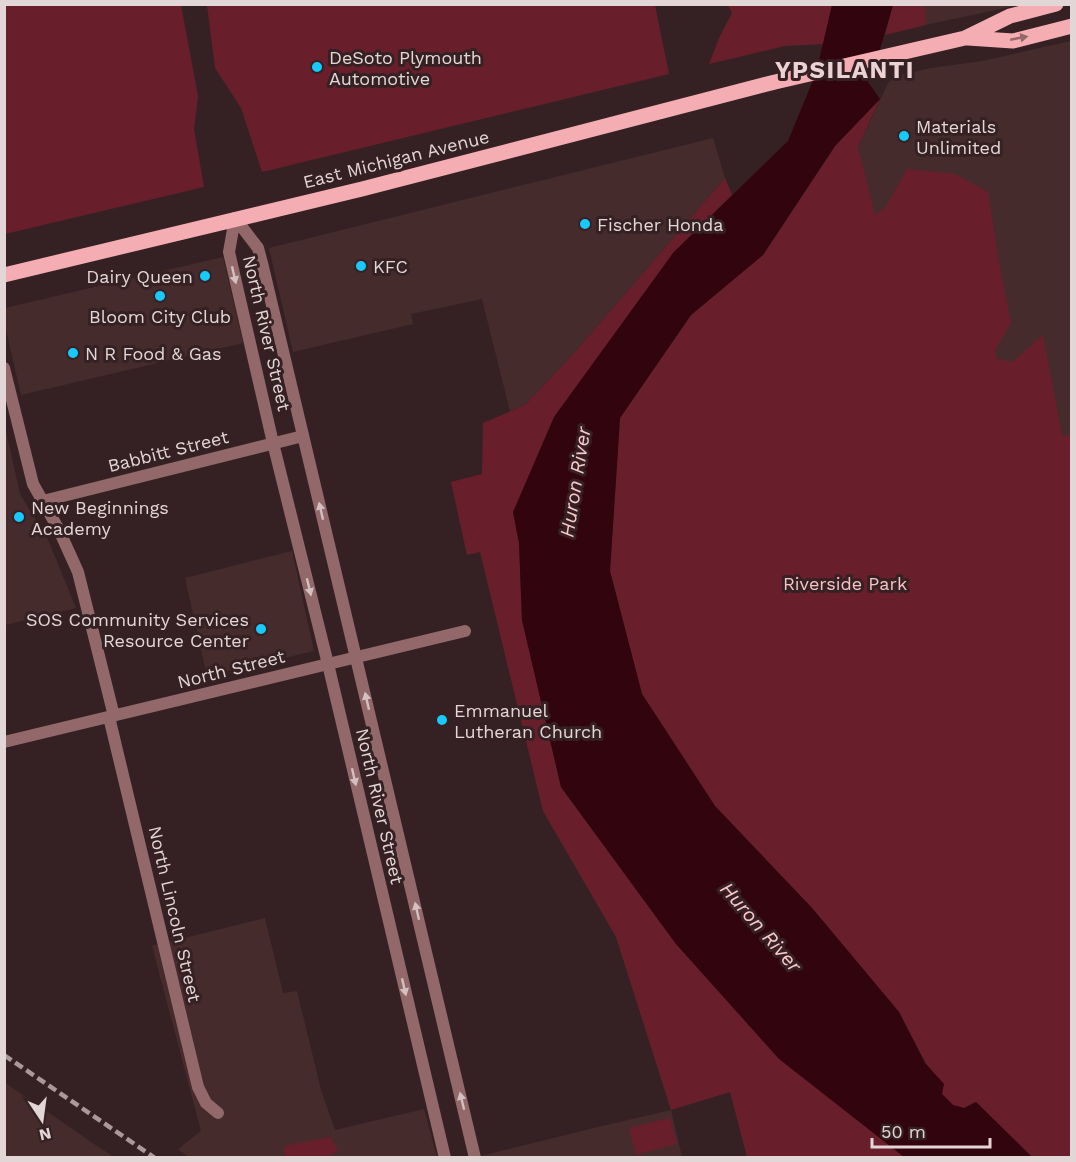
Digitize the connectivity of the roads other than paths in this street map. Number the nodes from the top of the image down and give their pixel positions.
1 (1056, 4) edge
2 (1071, 26) edge
3 (965, 38) junction
4 (235, 218) junction
5 (4, 275) edge
6 (4, 368) edge
7 (303, 436) junction
8 (273, 443) junction
9 (43, 501) junction
10 (465, 630) dead end
11 (357, 657) junction
12 (328, 664) junction
13 (112, 717) junction
14 (4, 742) edge
15 (218, 1113) dead end
16 (445, 1158) edge
17 (475, 1158) edge

1 - 3 main road
3 -> 2 main road
3 - 4 main road, East Michigan Avenue
4 - 5 main road, East Michigan Avenue
4 - 7 street, North River Street
4 -> 8 street, North River Street
6 - 9 street, North Lincoln Street
7 - 8 street, Babbitt Street
11 -> 7 street, North River Street
8 - 9 street, Babbitt Street
8 -> 12 street, North River Street
9 - 13 street, North Lincoln Street
10 - 11 street, North Street
11 - 12 street, North Street
17 -> 11 street, North River Street
12 - 13 street, North Street
12 -> 16 street, North River Street
13 - 14 street, North Street
13 - 15 street, North Lincoln Street

